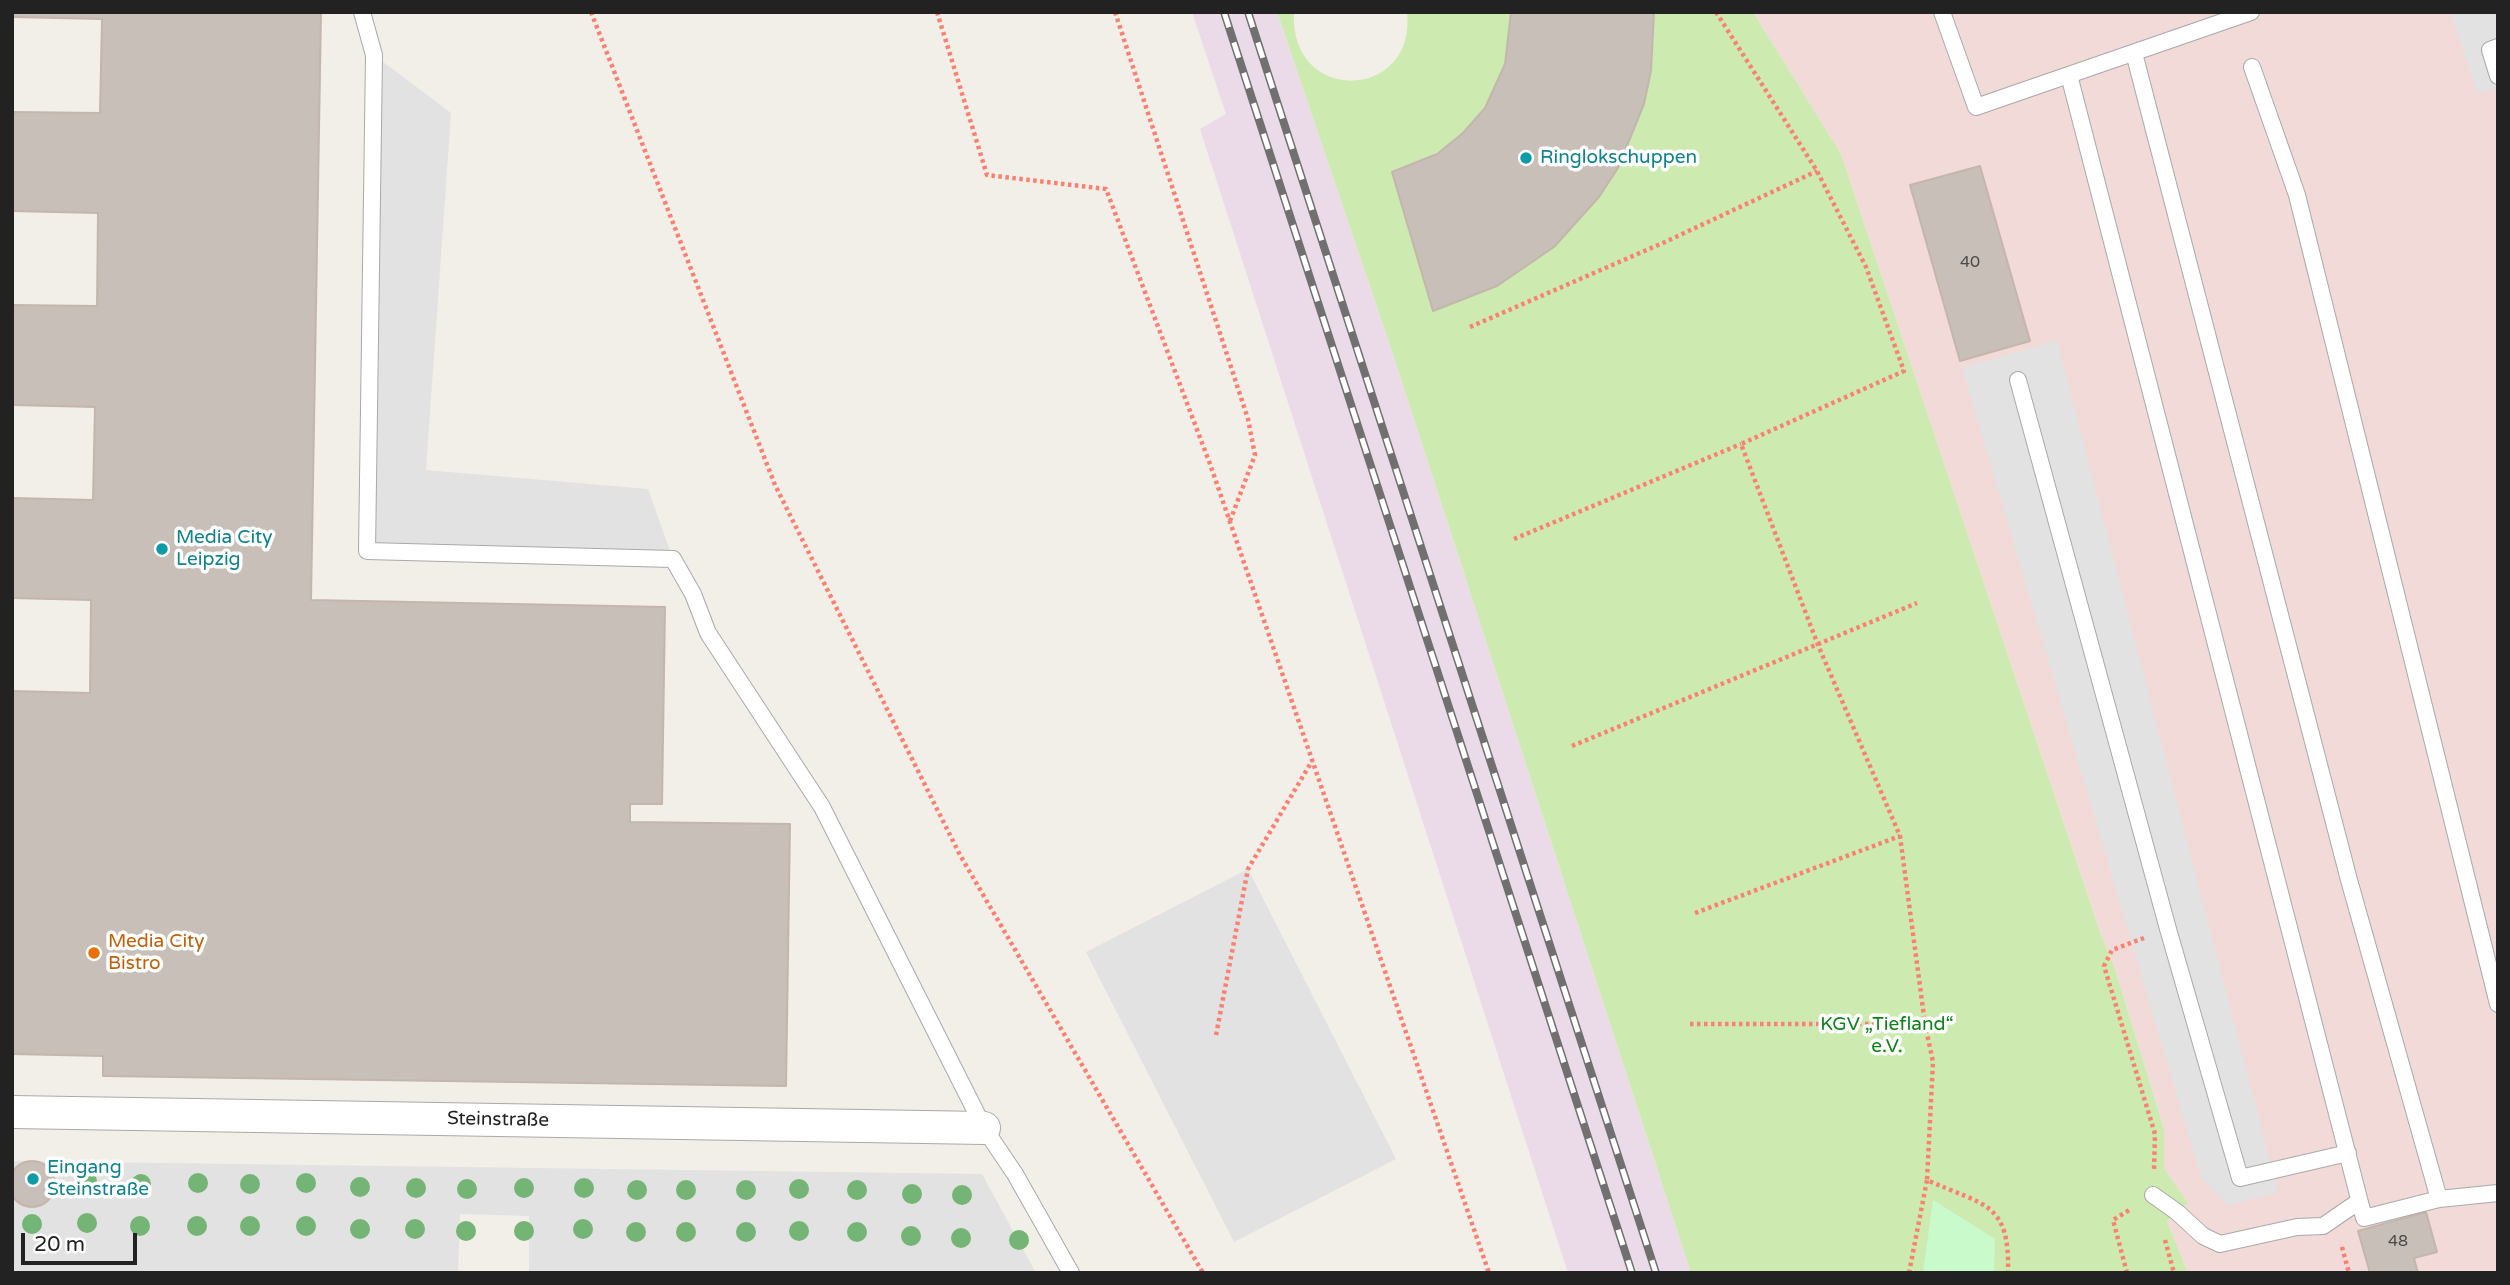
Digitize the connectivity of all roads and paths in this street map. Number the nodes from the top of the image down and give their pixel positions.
1 (362, 12) edge
2 (591, 12) edge
3 (936, 12) edge
4 (1115, 12) edge
5 (1716, 12) edge
6 (1942, 12) edge
7 (2243, 14) edge
8 (2498, 47) edge
9 (2134, 53) junction
10 (2252, 67) dead end
11 (2070, 75) junction
12 (2498, 76) edge
13 (1817, 171) junction
14 (1471, 327) dead end
15 (2018, 380) dead end
16 (1741, 444) junction
17 (1230, 522) junction
18 (1514, 538) dead end
19 (1917, 603) dead end
20 (1818, 645) junction
21 (1572, 746) dead end
22 (1312, 761) junction
23 (1900, 836) junction
24 (1695, 913) dead end
25 (2168, 929) junction
26 (2498, 1004) edge
27 (1690, 1024) dead end
28 (1925, 1024) junction
29 (1216, 1035) dead end
30 (12, 1112) edge
31 (984, 1128) junction
32 (2347, 1153) junction
33 (1927, 1180) junction
34 (2498, 1193) edge
35 (2153, 1195) junction
36 (2439, 1199) junction
37 (2358, 1202) junction
38 (1071, 1273) edge
39 (1203, 1273) edge
40 (1489, 1273) edge
41 (1909, 1273) edge
42 (2008, 1273) edge
43 (2127, 1273) edge
44 (2174, 1273) edge

1 - 31 lane
2 - 39 path
3 - 17 path
4 - 17 path
5 - 13 path
6 - 11 lane
7 - 9 lane
8 - 12 lane
9 - 11 lane
9 - 36 lane
10 - 26 lane
11 - 32 lane
13 - 14 path
13 - 16 path
15 - 25 lane
16 - 18 path
16 - 20 path
17 - 22 path
19 - 20 path
20 - 21 path
20 - 23 path
22 - 29 path
22 - 40 path
23 - 24 path
23 - 28 path
25 - 32 lane
25 - 35 path
27 - 28 path
28 - 33 path
30 - 31 street, Steinstraße
31 - 38 lane
32 - 37 lane
33 - 41 path
33 - 42 path
34 - 36 lane
35 - 37 lane
35 - 43 path
35 - 44 path
36 - 37 lane

